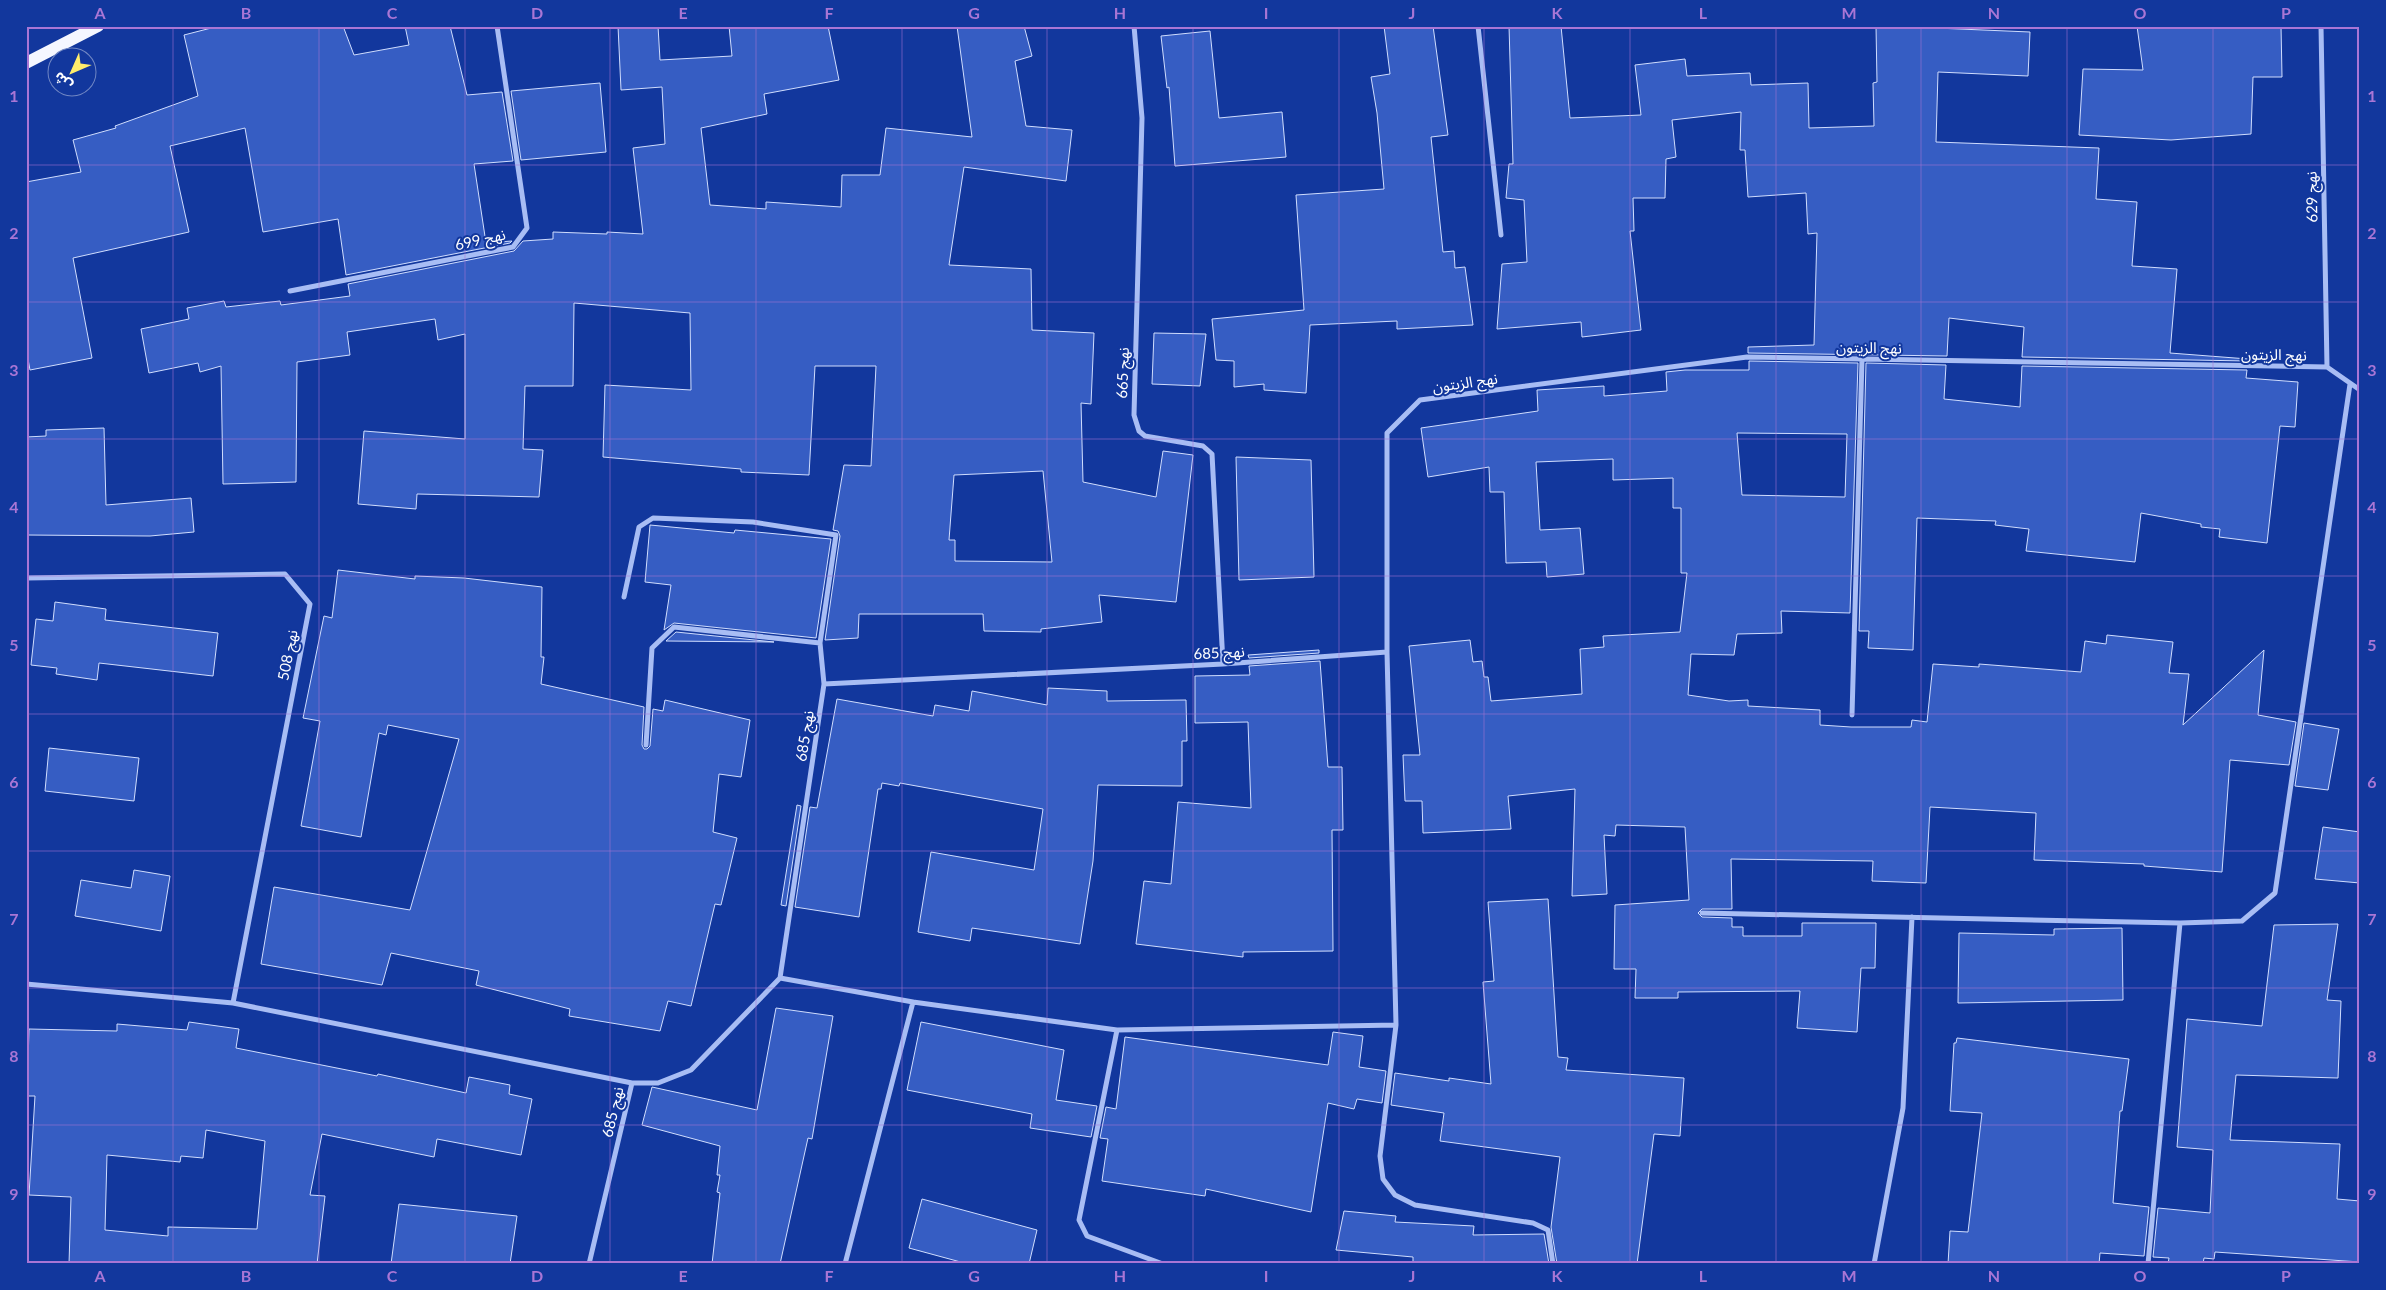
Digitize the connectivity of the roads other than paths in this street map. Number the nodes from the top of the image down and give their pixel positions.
1 (98, 26) edge
2 (497, 26) edge
3 (1134, 26) edge
4 (1478, 26) edge
5 (2321, 26) edge
6 (26, 63) edge
7 (1501, 235) dead end
8 (290, 291) dead end
9 (1862, 359) junction
10 (2326, 367) junction
11 (2350, 384) junction
12 (2360, 390) edge
13 (26, 578) edge
14 (624, 597) dead end
15 (820, 643) junction
16 (1387, 652) junction
17 (1224, 664) junction
18 (824, 684) junction
19 (1852, 714) dead end
20 (646, 745) dead end
21 (1702, 913) dead end
22 (1912, 917) junction
23 (2180, 923) junction
24 (780, 978) junction
25 (26, 984) edge
26 (913, 1002) junction
27 (233, 1004) junction
28 (1396, 1025) junction
29 (1117, 1030) junction
30 (632, 1082) junction
31 (589, 1264) edge
32 (845, 1264) edge
33 (1163, 1264) edge
34 (1553, 1264) edge
35 (1874, 1264) edge
36 (2148, 1264) edge

1 - 6 main road
2 - 8 street, نهج 699
3 - 17 street, نهج 665
4 - 7 street
5 - 10 street, نهج 629
9 - 10 street, نهج الزيتون
9 - 16 street, نهج الزيتون
9 - 19 street
10 - 11 street, نهج الزيتون
11 - 12 street, نهج الزيتون
11 - 23 street
13 - 27 street, نهج 508
14 - 15 street
15 - 18 street
15 - 20 street
16 - 17 street, نهج 685
16 - 28 street
17 - 18 street, نهج 685
18 - 24 street, نهج 685
21 - 22 street
22 - 23 street
22 - 35 street
23 - 36 street
24 - 26 street
24 - 30 street, نهج 685
25 - 27 street
26 - 29 street
26 - 32 street
27 - 30 street
28 - 29 street
28 - 34 street
29 - 33 street
30 - 31 street, نهج 685

